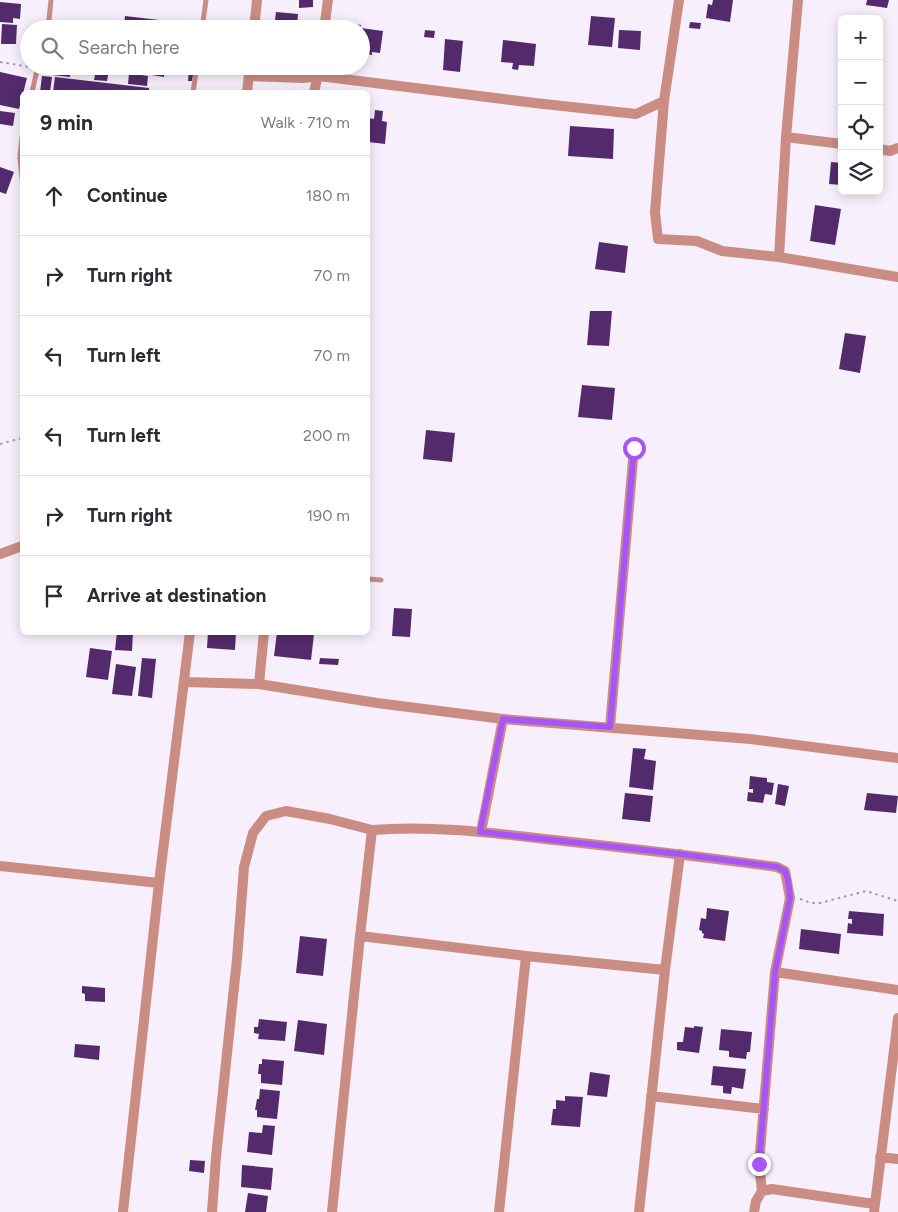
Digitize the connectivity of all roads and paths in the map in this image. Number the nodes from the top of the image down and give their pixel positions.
1 (51, 0) edge
2 (206, 0) edge
3 (257, 0) edge
4 (328, 0) edge
5 (680, 0) edge
6 (798, 0) edge
7 (49, 20) edge
8 (203, 20) edge
9 (255, 20) edge
10 (325, 20) edge
11 (0, 62) edge
12 (20, 65) edge
13 (35, 75) edge
14 (196, 75) edge
15 (249, 75) edge
16 (280, 75) edge
17 (310, 75) edge
18 (318, 75) edge
19 (346, 75) edge
20 (32, 90) edge
21 (193, 90) edge
22 (247, 90) edge
23 (314, 90) edge
24 (664, 101) junction
25 (786, 137) junction
26 (838, 144) edge
27 (898, 148) edge
28 (883, 149) edge
29 (779, 257) junction
30 (898, 277) edge
31 (20, 439) edge
32 (0, 444) edge
33 (634, 448) dead end
34 (20, 547) edge
35 (0, 554) edge
36 (370, 579) edge
37 (381, 580) dead end
38 (190, 635) edge
39 (264, 635) edge
40 (184, 682) junction
41 (259, 684) junction
42 (503, 719) junction
43 (610, 727) junction
44 (898, 758) edge
45 (372, 830) junction
46 (480, 832) junction
47 (680, 854) junction
48 (0, 866) edge
49 (159, 883) junction
50 (790, 898) junction
51 (898, 901) edge
52 (360, 936) junction
53 (526, 956) junction
54 (664, 970) junction
55 (775, 972) junction
56 (898, 990) edge
57 (898, 1018) edge
58 (898, 1023) edge
59 (651, 1096) junction
60 (764, 1109) junction
61 (880, 1157) junction
62 (898, 1159) edge
63 (762, 1191) junction
64 (874, 1208) edge
65 (123, 1212) edge
66 (212, 1212) edge
67 (332, 1212) edge
68 (499, 1212) edge
69 (640, 1212) edge
70 (754, 1212) edge

1 - 7 lane
2 - 8 lane
3 - 9 street
4 - 10 street
5 - 24 street
6 - 25 street
11 - 12 path
13 - 20 lane
14 - 21 lane
15 - 22 street
16 - 17 street
18 - 23 street
19 - 24 street
24 - 29 street
25 - 26 street
25 - 29 street
27 - 28 street
29 - 30 street
31 - 32 path
33 - 43 street
34 - 35 street
36 - 37 lane
38 - 40 street
39 - 41 street
40 - 41 street
40 - 49 street
41 - 42 street
42 - 43 street
42 - 46 street
43 - 44 street
45 - 46 street
45 - 52 street
45 - 66 street
46 - 47 street
47 - 50 street
47 - 54 street
48 - 49 street
49 - 65 street
50 - 51 path
50 - 55 street
52 - 53 street
52 - 67 street
53 - 54 street
53 - 68 street
54 - 59 street
55 - 56 street
55 - 60 street
57 - 58 street
58 - 61 street
59 - 60 street
59 - 69 street
60 - 63 street
61 - 62 street
61 - 64 street
63 - 64 street
63 - 70 street

